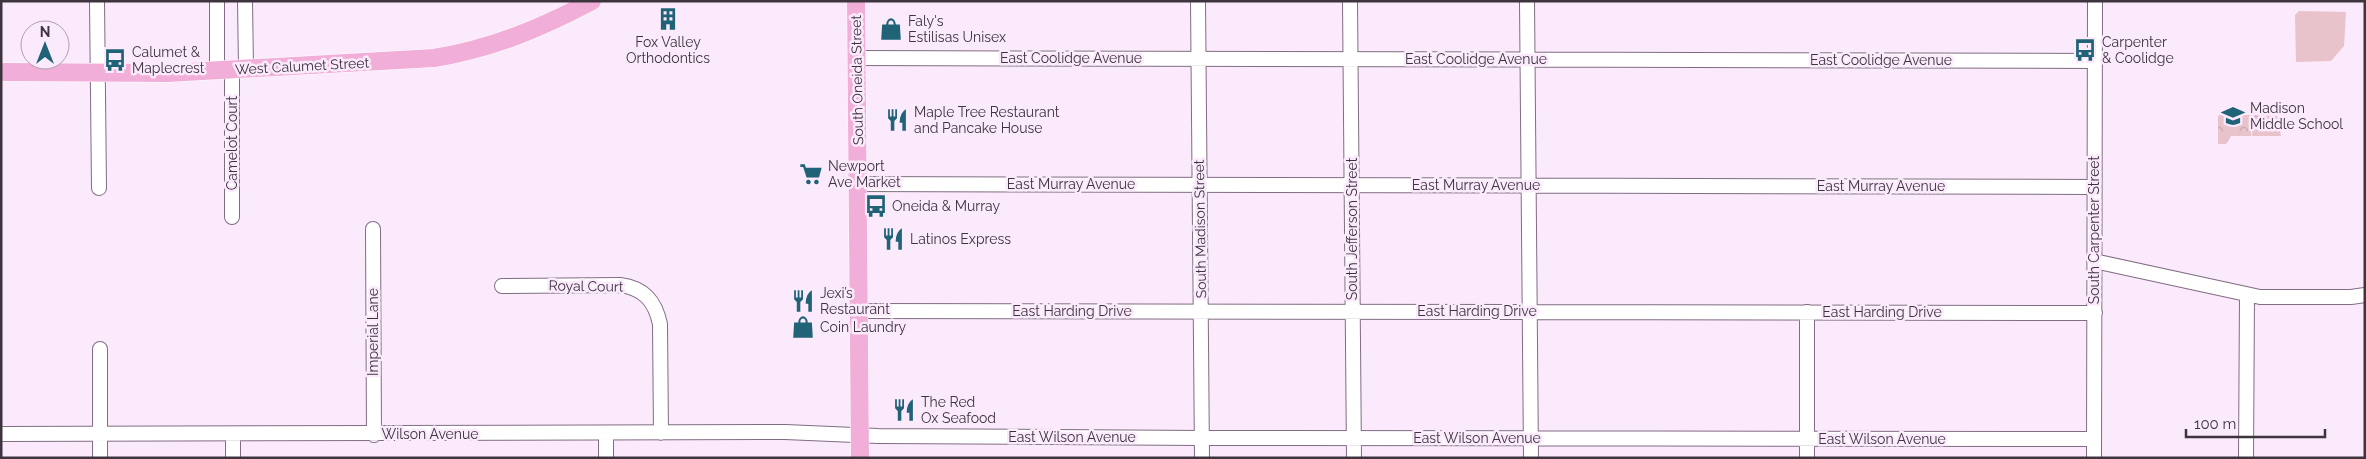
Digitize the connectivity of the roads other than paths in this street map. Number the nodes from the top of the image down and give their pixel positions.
1 (97, 1) edge
2 (217, 1) edge
3 (245, 1) edge
4 (592, 1) edge
5 (856, 1) edge
6 (1198, 1) edge
7 (1350, 1) edge
8 (1527, 1) edge
9 (2095, 1) edge
10 (857, 58) junction
11 (1199, 58) junction
12 (1351, 58) junction
13 (1528, 59) junction
14 (2095, 61) junction
15 (232, 69) junction
16 (1, 72) edge
17 (98, 74) junction
18 (858, 184) junction
19 (1200, 184) junction
20 (1352, 185) junction
21 (1529, 185) junction
22 (2094, 187) junction
23 (99, 188) dead end
24 (232, 217) dead end
25 (373, 229) dead end
26 (2094, 261) junction
27 (502, 286) dead end
28 (2247, 294) junction
29 (2365, 295) edge
30 (859, 310) junction
31 (1201, 311) junction
32 (1353, 311) junction
33 (1530, 311) junction
34 (1807, 312) junction
35 (2095, 313) junction
36 (100, 349) dead end
37 (661, 433) junction
38 (1, 434) edge
39 (606, 434) junction
40 (232, 435) junction
41 (374, 435) junction
42 (860, 435) junction
43 (100, 436) junction
44 (1201, 438) junction
45 (1354, 438) junction
46 (1531, 438) junction
47 (1807, 439) junction
48 (2094, 439) junction
49 (100, 458) edge
50 (233, 458) edge
51 (606, 458) edge
52 (860, 458) edge
53 (1202, 458) edge
54 (1354, 458) edge
55 (1531, 458) edge
56 (1807, 458) edge
57 (2094, 458) edge
58 (2246, 458) edge

1 - 17 street
2 - 15 street
3 - 15 street
4 - 15 main road, West Calumet Street
5 - 10 main road, South Oneida Street
6 - 11 street, South Madison Street
7 - 12 street, South Jefferson Street
8 - 13 street
9 - 14 street, South Carpenter Street
10 - 11 street, East Coolidge Avenue
10 - 18 main road, South Oneida Street
11 - 12 street, East Coolidge Avenue
11 - 19 street, South Madison Street
12 - 13 street, East Coolidge Avenue
12 - 20 street, South Jefferson Street
13 - 14 street, East Coolidge Avenue
13 - 21 street
14 - 22 street, South Carpenter Street
15 - 17 main road, West Calumet Street
15 - 24 street, Camelot Court
16 - 17 main road, West Calumet Street
17 - 23 street
18 - 19 street, East Murray Avenue
18 - 30 main road, South Oneida Street
19 - 20 street, East Murray Avenue
19 - 31 street, South Madison Street
20 - 21 street, East Murray Avenue
20 - 32 street, South Jefferson Street
21 - 22 street, East Murray Avenue
21 - 33 street
22 - 26 street, South Carpenter Street
25 - 41 street, Imperial Lane
26 - 28 street
26 - 35 street, South Carpenter Street
27 - 37 street, Royal Court
28 - 29 street
28 - 58 street
30 - 31 street, East Harding Drive
30 - 42 main road, South Oneida Street
31 - 32 street, East Harding Drive
31 - 44 street, South Madison Street
32 - 33 street, East Harding Drive
32 - 45 street, South Jefferson Street
33 - 34 street, East Harding Drive
33 - 46 street
34 - 35 street, East Harding Drive
34 - 47 street
35 - 48 street, South Carpenter Street
36 - 43 street
37 - 39 street, Wilson Avenue
37 - 42 street, Wilson Avenue
38 - 43 street, Wilson Avenue
39 - 41 street, Wilson Avenue
39 - 51 street
40 - 41 street, Wilson Avenue
40 - 43 street, Wilson Avenue
40 - 50 street
42 - 44 street, East Wilson Avenue
42 - 52 main road, South Oneida Street
43 - 49 street
44 - 45 street, East Wilson Avenue
44 - 53 street, South Madison Street
45 - 46 street, East Wilson Avenue
45 - 54 street, South Jefferson Street
46 - 47 street, East Wilson Avenue
46 - 55 street
47 - 48 street, East Wilson Avenue
47 - 56 street
48 - 57 street, South Carpenter Street

